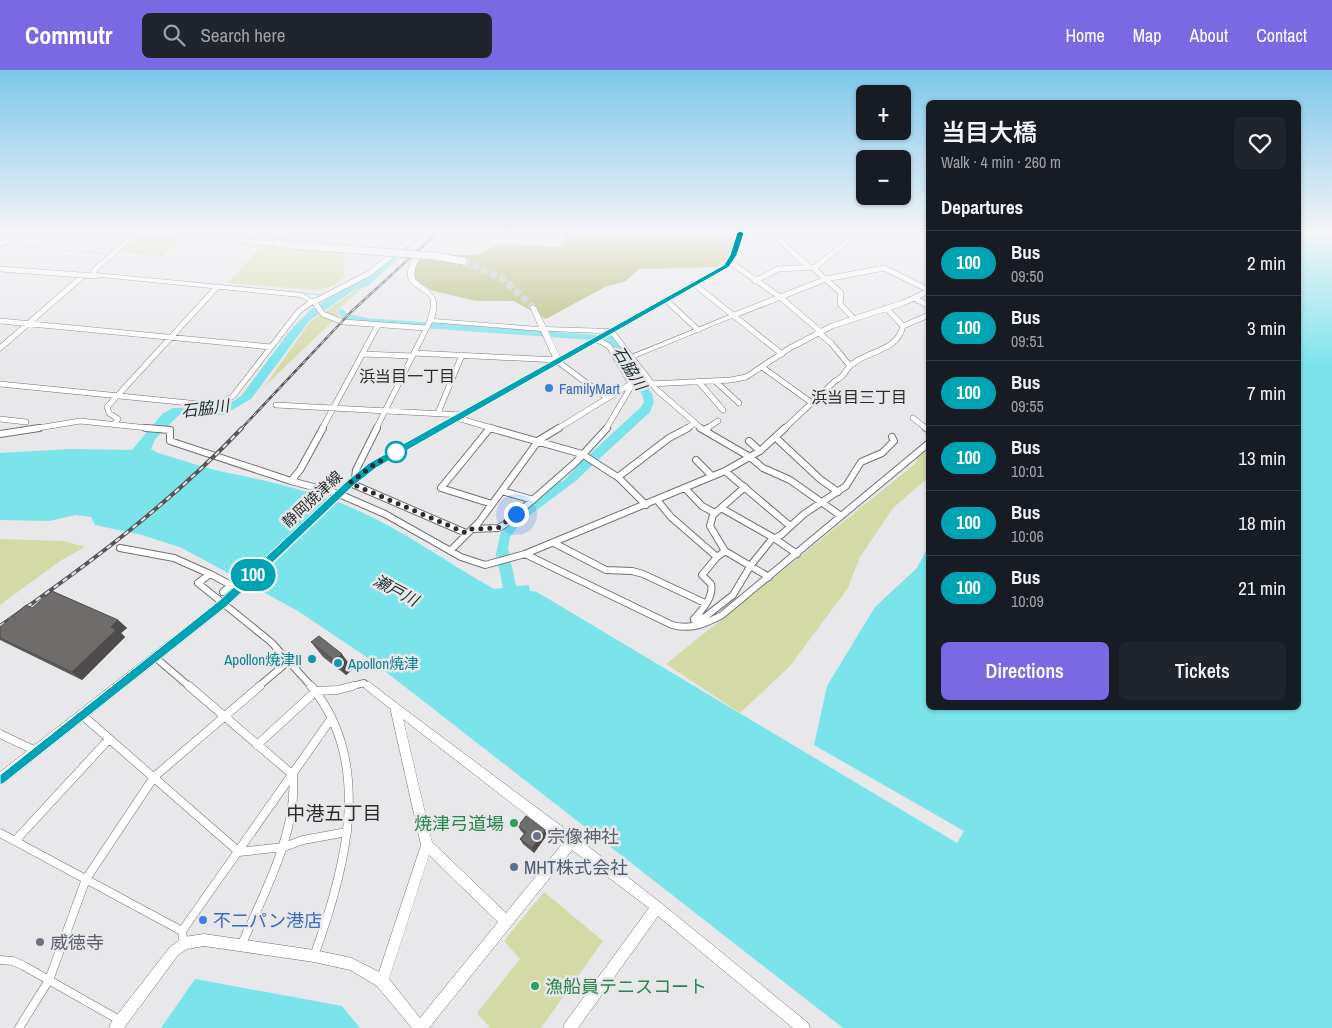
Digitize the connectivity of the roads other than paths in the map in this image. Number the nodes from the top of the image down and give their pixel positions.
1 (81, 278) edge
2 (113, 278) edge
3 (361, 278) edge
4 (411, 278) edge
5 (704, 278) edge
6 (751, 278) edge
7 (761, 278) edge
8 (826, 278) joint
9 (905, 278) edge
10 (755, 281) junction
11 (694, 284) junction
12 (217, 287) junction
13 (926, 288) edge
14 (926, 291) edge
15 (780, 297) junction
16 (914, 298) junction
17 (316, 300) junction
18 (666, 300) junction
19 (926, 304) edge
20 (532, 307) tunnel mouth
21 (886, 308) junction
22 (732, 316) junction
23 (926, 317) edge
24 (853, 318) junction
25 (0, 321) edge
26 (430, 321) junction
27 (28, 324) junction
28 (378, 325) junction
29 (902, 326) junction
30 (426, 328) junction
31 (698, 330) junction
32 (544, 332) junction
33 (608, 332) junction
34 (820, 332) junction
35 (170, 338) junction
36 (597, 339) junction
37 (271, 347) junction
38 (0, 348) edge
39 (363, 354) junction
40 (782, 354) junction
41 (413, 355) junction
42 (462, 355) junction
43 (632, 356) junction
44 (557, 361) junction
45 (850, 366) junction
46 (762, 367) junction
47 (698, 381) junction
48 (715, 381) junction
49 (652, 382) junction
50 (0, 384) edge
51 (632, 385) junction
52 (117, 395) junction
53 (608, 398) junction
54 (739, 403) dead end
55 (812, 403) junction
56 (276, 404) dead end
57 (333, 408) junction
58 (386, 410) junction
59 (723, 410) dead end
60 (438, 413) junction
61 (460, 416) junction
62 (913, 418) dead end
63 (0, 419) edge
64 (718, 421) dead end
65 (26, 422) dead end
66 (114, 424) junction
67 (694, 424) junction
68 (490, 427) junction
69 (926, 428) edge
70 (704, 430) junction
71 (0, 434) edge
72 (775, 437) junction
73 (892, 437) dead end
74 (539, 440) junction
75 (749, 441) dead end
76 (926, 445) edge
77 (760, 451) junction
78 (585, 455) junction
79 (750, 457) junction
80 (696, 460) dead end
81 (725, 471) junction
82 (712, 476) junction
83 (618, 477) junction
84 (291, 481) junction
85 (352, 481) junction
86 (745, 487) junction
87 (685, 488) junction
88 (502, 491) junction
89 (838, 492) junction
90 (337, 496) junction
91 (534, 500) junction
92 (658, 500) junction
93 (822, 502) junction
94 (492, 504) junction
95 (646, 505) junction
96 (721, 508) junction
97 (715, 513) junction
98 (841, 516) junction
99 (790, 526) junction
100 (472, 529) junction
101 (466, 533) junction
102 (774, 538) junction
103 (554, 543) junction
104 (120, 548) dead end
105 (450, 551) junction
106 (724, 551) junction
107 (525, 554) junction
108 (796, 554) junction
109 (718, 557) junction
110 (750, 567) junction
111 (210, 574) junction
112 (770, 577) junction
113 (225, 598) junction
114 (705, 603) junction
115 (694, 620) junction
116 (684, 628) junction
117 (156, 658) junction
118 (290, 660) junction
119 (316, 691) junction
120 (396, 706) junction
121 (82, 715) junction
122 (224, 716) junction
123 (331, 718) junction
124 (0, 734) edge
125 (109, 739) junction
126 (257, 745) junction
127 (36, 751) junction
128 (293, 775) junction
129 (154, 777) junction
130 (0, 779) edge
131 (347, 832) junction
132 (0, 833) edge
133 (15, 841) junction
134 (572, 841) junction
135 (427, 845) junction
136 (284, 846) junction
137 (240, 852) junction
138 (86, 879) junction
139 (657, 907) junction
140 (506, 922) junction
141 (183, 937) junction
142 (241, 946) junction
143 (314, 956) junction
144 (0, 960) edge
145 (49, 980) junction
146 (382, 981) junction
147 (118, 1024) edge
148 (19, 1028) edge
149 (421, 1028) edge
150 (570, 1028) edge
151 (803, 1028) edge

1 - 27 street
2 - 12 street
3 - 17 street
4 - 26 street
5 - 11 street, 静岡焼津線
6 - 10 street
7 - 10 street
8 - 15 street
8 - 24 street
9 - 13 street
10 - 15 street
11 - 18 street, 静岡焼津線
11 - 22 street
12 - 17 street
12 - 35 street
14 - 16 street
15 - 22 street
15 - 34 street
16 - 19 street
16 - 21 street
17 - 28 street
17 - 37 street
18 - 31 street
18 - 33 street, 静岡焼津線
20 - 32 street
21 - 24 street
21 - 29 street
22 - 31 street
22 - 40 street
23 - 29 street
24 - 34 street
25 - 27 street
26 - 30 street
26 - 32 street
27 - 35 street
27 - 38 street
28 - 30 street
28 - 39 street
29 - 45 street
30 - 41 street
31 - 43 street
32 - 33 street
32 - 44 street
33 - 36 street, 静岡焼津線
33 - 43 street
34 - 40 street
34 - 45 street
35 - 37 street
35 - 52 street
36 - 44 street, 静岡焼津線
36 - 51 street
37 - 52 street
39 - 41 street
39 - 57 street
40 - 46 street
41 - 42 street
41 - 58 street
42 - 44 street
42 - 60 street
43 - 49 street
44 - 53 street
44 - 61 street, 静岡焼津線
45 - 55 street
46 - 48 street
46 - 55 street
47 - 48 street
47 - 49 street
47 - 59 street
48 - 54 street
49 - 51 street
49 - 67 street
50 - 52 street
51 - 53 street
51 - 78 street
52 - 66 street
53 - 74 street
55 - 72 street
56 - 57 street
57 - 58 street
57 - 84 street
58 - 60 street
58 - 85 street
60 - 61 street
61 - 68 street
61 - 85 street, 静岡焼津線
62 - 69 street
63 - 65 street
64 - 70 street
66 - 71 street
66 - 84 street
67 - 70 street
67 - 83 street
68 - 74 street
68 - 94 street
70 - 79 street
72 - 77 street
72 - 89 street
73 - 89 street
74 - 78 street
74 - 88 street
75 - 77 street
76 - 98 street
77 - 79 street
78 - 83 street
78 - 91 street
79 - 81 street
79 - 93 street
80 - 82 street
81 - 82 street
81 - 86 street
82 - 87 street
83 - 95 street
84 - 90 street
85 - 90 street, 静岡焼津線
85 - 101 street
86 - 96 street
86 - 99 street
87 - 92 street
87 - 97 street
88 - 91 street
88 - 94 street
89 - 93 street
90 - 105 street
90 - 113 street, 静岡焼津線
91 - 100 street
92 - 95 street
92 - 109 street
93 - 98 street
93 - 99 street
94 - 100 street
95 - 103 street
96 - 97 street
96 - 102 street
97 - 106 street
98 - 108 street
99 - 102 street
100 - 101 street
101 - 105 street
102 - 108 street
102 - 110 street
103 - 107 street
103 - 114 street
104 - 111 street
105 - 107 street
106 - 109 street
106 - 110 street
107 - 116 street
108 - 112 street
109 - 114 street
110 - 112 street
110 - 115 street
111 - 113 street
111 - 113 street
112 - 116 street
113 - 117 street, 静岡焼津線
113 - 118 street
114 - 115 street
115 - 116 street
117 - 121 street, 静岡焼津線
117 - 122 street
118 - 119 street
118 - 122 street
119 - 120 street
119 - 123 street
119 - 126 street
120 - 134 street
120 - 135 street
121 - 125 street
121 - 127 street, 静岡焼津線
122 - 126 street
122 - 129 street
123 - 128 street
123 - 131 street
124 - 127 street
125 - 129 street
125 - 133 street
126 - 128 street
127 - 130 street, 静岡焼津線
128 - 136 street
128 - 137 street
129 - 137 street
129 - 138 street
131 - 136 street
131 - 143 street
132 - 133 street
133 - 138 street
134 - 139 street
134 - 140 street
135 - 140 street
135 - 146 street
136 - 137 street
136 - 142 street
137 - 141 street
138 - 141 street
138 - 145 street
139 - 150 street
139 - 151 street
140 - 149 street
141 - 142 street
141 - 147 street
142 - 143 street
143 - 146 street
144 - 145 street
145 - 147 street
145 - 148 street
146 - 149 street

